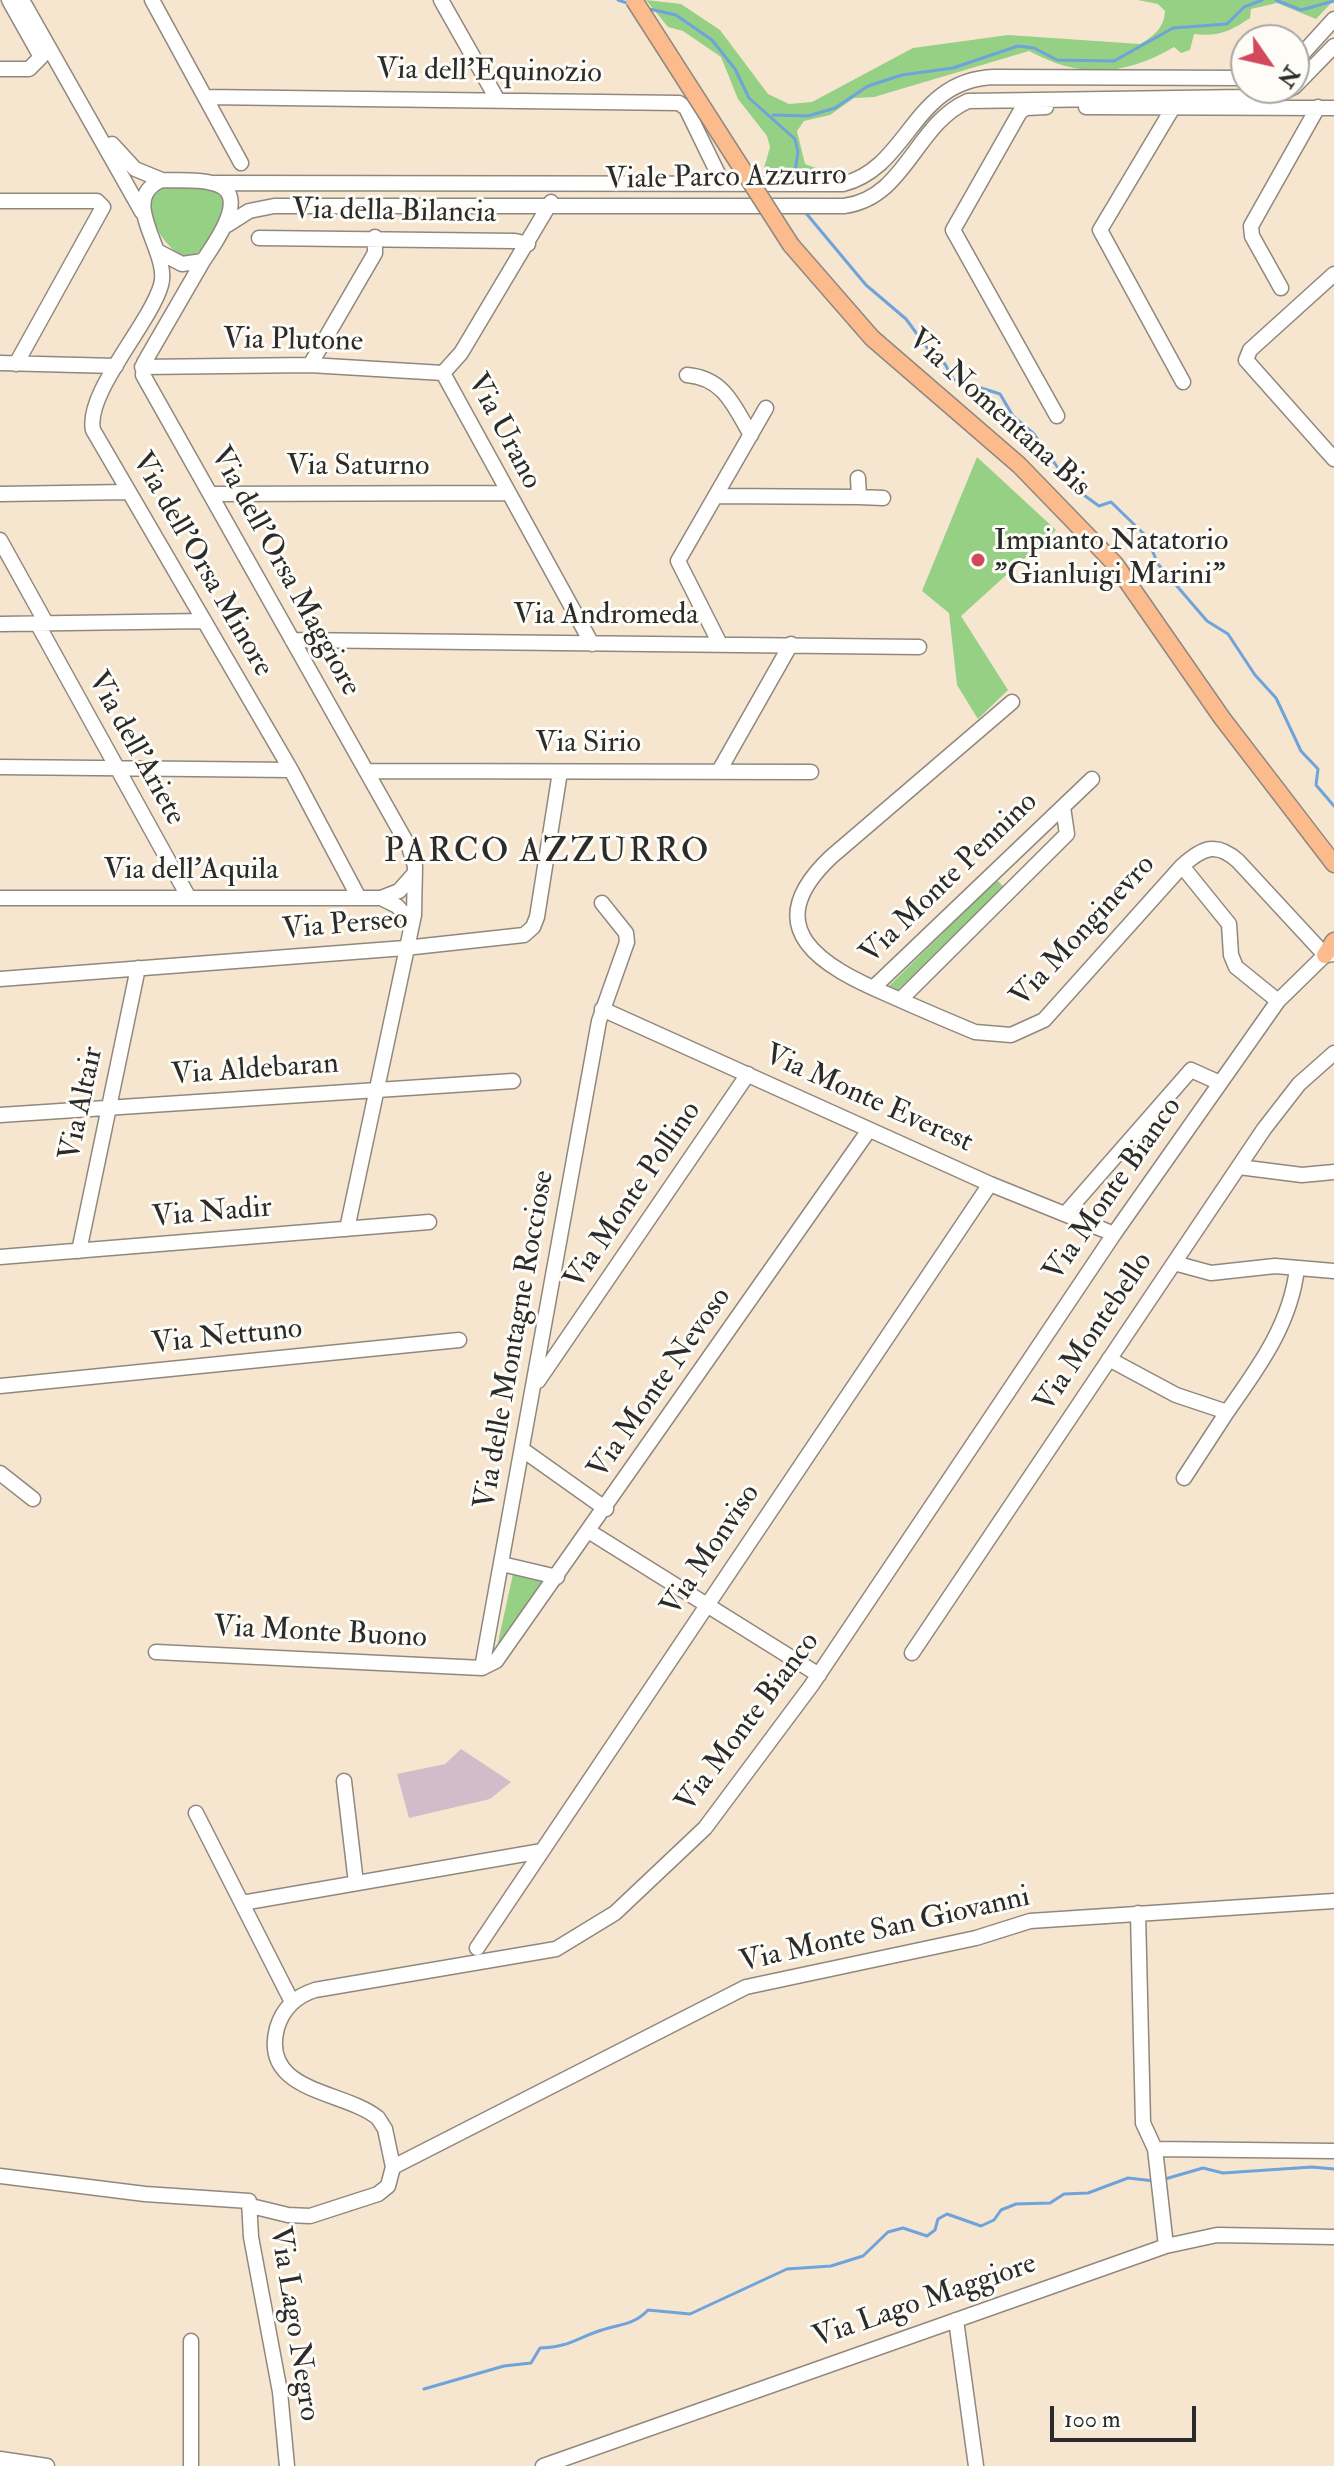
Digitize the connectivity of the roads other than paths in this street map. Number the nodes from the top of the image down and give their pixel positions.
1 (9, 0) edge
2 (22, 0) edge
3 (28, 0) edge
4 (152, 0) edge
5 (441, 0) edge
6 (634, 0) edge
7 (1334, 19) edge
8 (1310, 45) edge
9 (1334, 46) edge
10 (0, 69) edge
11 (1310, 71) edge
12 (1185, 78) junction
13 (1230, 78) edge
14 (205, 97) junction
15 (1230, 98) edge
16 (497, 99) junction
17 (1177, 101) junction
18 (1318, 107) junction
19 (1334, 108) edge
20 (241, 163) dead end
21 (162, 180) junction
22 (215, 183) junction
23 (723, 184) junction
24 (534, 186) junction
25 (569, 186) junction
26 (0, 201) edge
27 (548, 208) junction
28 (142, 213) junction
29 (227, 225) junction
30 (375, 237) junction
31 (259, 238) dead end
32 (528, 244) junction
33 (159, 252) junction
34 (203, 261) junction
35 (1334, 274) edge
36 (1281, 288) dead end
37 (0, 363) edge
38 (16, 364) junction
39 (310, 365) junction
40 (116, 366) junction
41 (142, 367) junction
42 (443, 373) junction
43 (687, 375) dead end
44 (1183, 382) dead end
45 (766, 408) dead end
46 (1057, 416) dead end
47 (751, 435) junction
48 (1334, 459) edge
49 (858, 478) dead end
50 (128, 492) junction
51 (506, 493) junction
52 (0, 494) edge
53 (210, 494) junction
54 (717, 496) junction
55 (859, 497) junction
56 (883, 498) dead end
57 (0, 540) edge
58 (204, 621) junction
59 (42, 623) junction
60 (0, 624) edge
61 (292, 640) junction
62 (592, 644) junction
63 (720, 644) junction
64 (791, 644) junction
65 (919, 647) dead end
66 (1012, 702) dead end
67 (0, 767) edge
68 (115, 768) junction
69 (291, 770) junction
70 (366, 771) junction
71 (719, 771) junction
72 (560, 772) junction
73 (811, 772) dead end
74 (1092, 779) dead end
75 (1063, 807) junction
76 (1334, 864) edge
77 (1182, 866) junction
78 (415, 873) junction
79 (0, 898) edge
80 (189, 898) junction
81 (359, 898) junction
82 (381, 898) junction
83 (602, 903) dead end
84 (412, 922) junction
85 (405, 948) junction
86 (1331, 950) edge
87 (138, 968) junction
88 (0, 979) edge
89 (873, 988) junction
90 (900, 1000) junction
91 (1278, 1001) junction
92 (602, 1009) junction
93 (1334, 1053) edge
94 (748, 1074) junction
95 (513, 1081) dead end
96 (1220, 1083) junction
97 (376, 1088) junction
98 (109, 1108) junction
99 (0, 1115) edge
100 (869, 1130) junction
101 (1239, 1167) junction
102 (1334, 1172) edge
103 (990, 1184) junction
104 (1065, 1214) junction
105 (429, 1222) dead end
106 (347, 1229) junction
107 (1114, 1234) junction
108 (79, 1251) junction
109 (0, 1257) edge
110 (1174, 1263) junction
111 (1297, 1268) junction
112 (1334, 1271) edge
113 (459, 1340) dead end
114 (1109, 1359) junction
115 (0, 1386) edge
116 (535, 1386) junction
117 (1227, 1412) junction
118 (523, 1450) junction
119 (0, 1473) edge
120 (1184, 1478) dead end
121 (33, 1499) dead end
122 (606, 1509) junction
123 (590, 1532) junction
124 (502, 1564) junction
125 (557, 1577) junction
126 (707, 1605) junction
127 (156, 1652) dead end
128 (912, 1653) dead end
129 (487, 1667) junction
130 (819, 1675) junction
131 (344, 1781) dead end
132 (196, 1813) dead end
133 (542, 1851) junction
134 (356, 1883) junction
135 (1334, 1901) edge
136 (242, 1903) junction
137 (1138, 1913) junction
138 (477, 1948) dead end
139 (292, 2002) junction
140 (1155, 2149) junction
141 (1334, 2151) edge
142 (393, 2167) junction
143 (0, 2176) edge
144 (251, 2206) junction
145 (1334, 2237) edge
146 (1166, 2246) junction
147 (956, 2320) junction
148 (191, 2341) dead end
149 (0, 2459) edge
150 (47, 2466) edge
151 (191, 2466) edge
152 (287, 2466) edge
153 (543, 2466) edge
154 (976, 2466) edge

1 - 10 street
2 - 28 street
3 - 21 street, Viale Parco Azzurro
4 - 14 street
5 - 16 street
6 - 76 main road, Via Nomentana Bis, bridge
7 - 8 street
9 - 11 street, Viale Parco Azzurro
12 - 13 street, Viale Parco Azzurro
12 - 17 street
12 - 23 street, Viale Parco Azzurro
14 - 16 street, Via dell'Equinozio
14 - 20 street
15 - 17 street, Viale Parco Azzurro
16 - 23 street, Via dell'Equinozio
17 - 18 street
17 - 27 street, Viale Parco Azzurro
17 - 44 street
17 - 46 street
18 - 19 street
18 - 36 street
21 - 22 street, Viale Parco Azzurro
21 - 28 street
22 - 24 street, Viale Parco Azzurro
22 - 29 street
23 - 25 street, Viale Parco Azzurro
24 - 25 street, Viale Parco Azzurro
24 - 27 street
25 - 27 street, Viale Parco Azzurro
26 - 38 street
27 - 29 street, Viale Parco Azzurro
27 - 32 street, Via Urano
28 - 33 street
29 - 34 street
30 - 31 street, Via della Bilancia
30 - 32 street, Via della Bilancia
30 - 39 street
32 - 42 street, Via Urano
33 - 34 street
33 - 40 street, Via dell'Orsa Minore
34 - 41 street
35 - 48 street
37 - 38 street
38 - 40 street
39 - 41 street, Via Plutone
39 - 42 street, Via Plutone
40 - 50 street, Via dell'Orsa Minore
41 - 53 street, Via dell'Orsa Maggiore
42 - 51 street, Via Urano
43 - 47 street
45 - 47 street
47 - 54 street
49 - 55 street
50 - 52 street
50 - 58 street, Via dell'Orsa Minore
51 - 53 street, Via Saturno
51 - 62 street, Via Urano
53 - 61 street, Via dell'Orsa Maggiore
54 - 55 street
54 - 63 street
55 - 56 street
57 - 59 street, Via dell'Ariete
58 - 59 street
58 - 69 street, Via dell'Orsa Minore
59 - 60 street
59 - 68 street, Via dell'Ariete
61 - 62 street, Via Andromeda
61 - 70 street, Via dell'Orsa Maggiore
62 - 63 street, Via Andromeda
63 - 64 street, Via Andromeda
64 - 65 street, Via Andromeda
64 - 71 street
66 - 89 street, Via Monginevro
67 - 68 street
68 - 69 street
68 - 80 street, Via dell'Ariete
69 - 81 street, Via dell'Orsa Minore
70 - 72 street, Via Sirio
70 - 78 street, Via dell'Orsa Maggiore
71 - 72 street, Via Sirio
71 - 73 street, Via Sirio
72 - 85 street, Via Perseo
74 - 75 street, Via Monte Pennino
75 - 89 street, Via Monte Pennino
75 - 90 street, Via Monte Pennino
77 - 86 street, Via Monginevro
77 - 90 street, Via Monginevro
77 - 91 street
78 - 82 street
78 - 84 street
79 - 80 street, Via dell'Aquila
80 - 81 street, Via dell'Aquila
81 - 82 street, Via dell'Aquila
82 - 84 street
83 - 92 street, Via delle Montagne Rocciose
84 - 85 street
85 - 87 street, Via Perseo
85 - 97 street
86 - 91 street, Via Monte Bianco
87 - 88 street, Via Perseo
87 - 98 street, Via Altair
89 - 90 street, Via Monginevro
91 - 96 street, Via Monte Bianco
92 - 94 street, Via Monte Everest
92 - 116 street, Via delle Montagne Rocciose
93 - 101 street, Via Montebello
94 - 100 street, Via Monte Everest
94 - 116 street, Via Monte Pollino
95 - 97 street, Via Aldebaran
96 - 104 street
96 - 107 street, Via Monte Bianco
97 - 98 street, Via Aldebaran
97 - 106 street
98 - 99 street, Via Aldebaran
98 - 108 street, Via Altair
100 - 103 street, Via Monte Everest
100 - 122 street, Via Monte Nevoso
101 - 102 street
101 - 110 street, Via Montebello
103 - 104 street, Via Monte Everest
103 - 126 street, Via Monviso
104 - 107 street, Via Monte Everest
105 - 106 street, Via Nadir
106 - 108 street, Via Nadir
107 - 130 street, Via Monte Bianco
108 - 109 street, Via Nadir
110 - 111 street
110 - 114 street, Via Montebello
111 - 112 street
111 - 117 street
113 - 115 street, Via Nettuno
114 - 117 street
114 - 128 street, Via Montebello
116 - 118 street, Via delle Montagne Rocciose
117 - 120 street
118 - 122 street
118 - 124 street, Via delle Montagne Rocciose
119 - 121 street
122 - 123 street, Via Monte Nevoso
123 - 125 street, Via Monte Nevoso
123 - 126 street
124 - 125 street
124 - 129 street, Via delle Montagne Rocciose
125 - 129 street, Via Monte Nevoso
126 - 130 street
126 - 133 street, Via Monviso
127 - 129 street, Via Monte Buono
130 - 139 street, Via Monte Bianco
131 - 134 street
132 - 136 street
133 - 134 street
133 - 138 street, Via Monviso
134 - 136 street
135 - 137 street, Via Monte San Giovanni
136 - 139 street
137 - 140 street
137 - 142 street, Via Monte San Giovanni
139 - 142 street
140 - 141 street
140 - 146 street
142 - 144 street
143 - 144 street, Via Lago Negro
144 - 152 street, Via Lago Negro
145 - 146 street, Via Lago Maggiore
146 - 147 street, Via Lago Maggiore
147 - 153 street, Via Lago Maggiore
147 - 154 street
148 - 151 street
149 - 150 street

